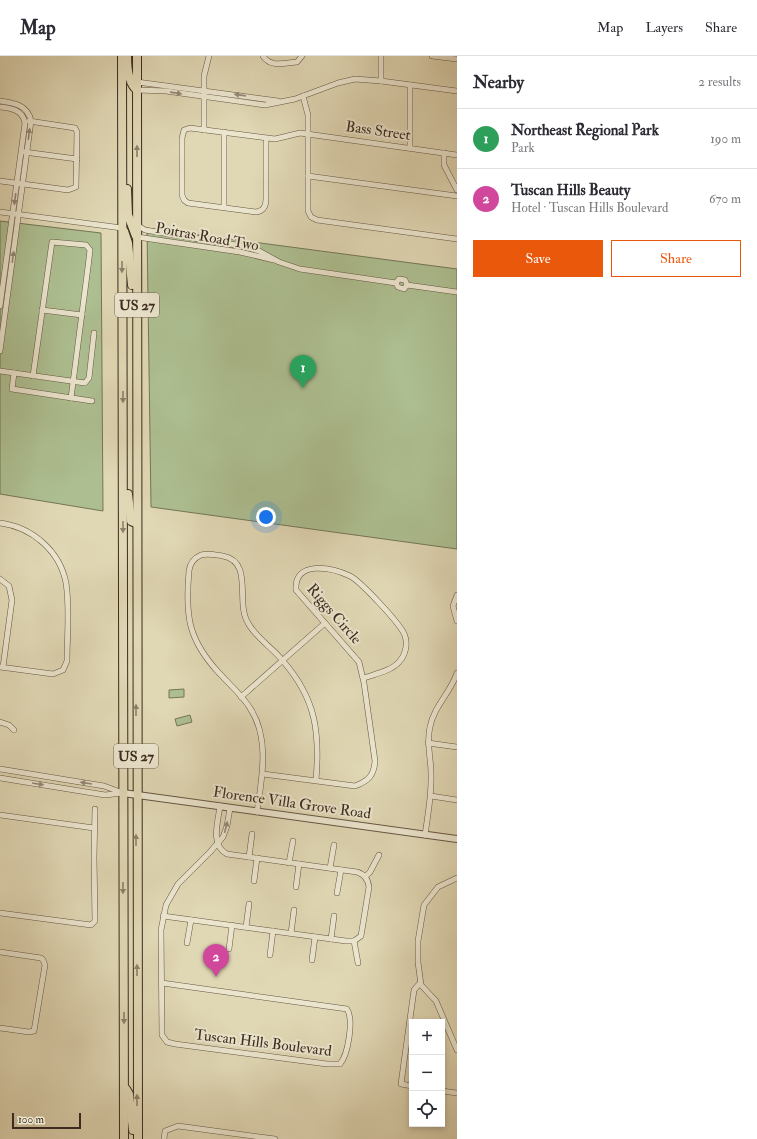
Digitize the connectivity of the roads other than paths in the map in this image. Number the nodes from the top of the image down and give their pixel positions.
1 (122, 56) edge
2 (127, 56) edge
3 (137, 56) edge
4 (209, 56) edge
5 (302, 56) edge
6 (381, 56) edge
7 (432, 56) edge
8 (264, 58) edge
9 (457, 59) edge
10 (381, 81) junction
11 (410, 85) junction
12 (137, 86) junction
13 (203, 90) junction
14 (457, 91) edge
15 (204, 96) junction
16 (303, 96) junction
17 (0, 101) edge
18 (279, 101) junction
19 (0, 107) edge
20 (24, 120) junction
21 (31, 121) junction
22 (122, 127) junction
23 (204, 130) junction
24 (224, 132) junction
25 (308, 134) junction
26 (266, 138) junction
27 (410, 148) junction
28 (21, 152) junction
29 (27, 152) junction
30 (444, 153) junction
31 (457, 155) edge
32 (77, 159) junction
33 (308, 176) junction
34 (0, 181) edge
35 (17, 183) junction
36 (23, 184) junction
37 (457, 190) edge
38 (457, 196) edge
39 (224, 207) junction
40 (0, 212) edge
41 (13, 213) junction
42 (19, 214) junction
43 (138, 225) junction
44 (122, 228) junction
45 (137, 237) junction
46 (457, 239) edge
47 (274, 260) junction
48 (457, 292) edge
49 (0, 306) edge
50 (42, 310) junction
51 (82, 315) junction
52 (2, 323) edge
53 (94, 333) dead end
54 (137, 338) junction
55 (0, 351) edge
56 (0, 371) edge
57 (14, 373) junction
58 (33, 376) junction
59 (73, 381) junction
60 (71, 398) junction
61 (92, 401) dead end
62 (123, 434) junction
63 (0, 523) edge
64 (136, 523) junction
65 (0, 579) edge
66 (457, 595) edge
67 (457, 621) edge
68 (325, 623) junction
69 (283, 660) junction
70 (2, 667) edge
71 (457, 673) edge
72 (364, 678) junction
73 (456, 685) edge
74 (241, 697) junction
75 (0, 722) edge
76 (14, 730) dead end
77 (428, 743) junction
78 (457, 747) edge
79 (0, 769) edge
80 (263, 774) junction
81 (0, 778) edge
82 (316, 780) junction
83 (123, 793) junction
84 (136, 795) junction
85 (431, 796) junction
86 (457, 800) edge
87 (220, 806) junction
88 (230, 808) junction
89 (95, 809) dead end
90 (257, 812) junction
91 (0, 814) edge
92 (94, 828) junction
93 (252, 834) dead end
94 (425, 835) junction
95 (457, 839) edge
96 (293, 841) dead end
97 (217, 843) junction
98 (334, 845) dead end
99 (379, 855) dead end
100 (249, 857) junction
101 (257, 858) junction
102 (289, 863) junction
103 (299, 864) junction
104 (330, 868) junction
105 (341, 870) junction
106 (366, 877) junction
107 (457, 878) edge
108 (254, 881) dead end
109 (296, 887) dead end
110 (338, 892) dead end
111 (249, 904) dead end
112 (294, 910) dead end
113 (0, 913) edge
114 (163, 916) junction
115 (334, 916) dead end
116 (191, 920) junction
117 (232, 925) junction
118 (246, 927) junction
119 (273, 931) junction
120 (291, 933) junction
121 (315, 937) junction
122 (331, 939) junction
123 (354, 941) junction
124 (187, 943) dead end
125 (229, 949) dead end
126 (0, 952) edge
127 (270, 955) dead end
128 (312, 960) dead end
129 (358, 963) dead end
130 (162, 983) junction
131 (420, 983) junction
132 (0, 1028) edge
133 (457, 1050) edge
134 (409, 1085) edge
135 (124, 1087) junction
136 (445, 1092) edge
137 (457, 1092) edge
138 (124, 1139) edge
139 (134, 1139) edge
140 (138, 1139) edge
141 (164, 1139) edge
142 (275, 1139) edge

1 - 22 highway, US 27
2 - 12 highway
3 - 12 highway, US 27
4 - 13 street
5 - 8 street
6 - 10 street
7 - 9 street
10 - 11 street
10 - 16 street
11 - 14 street
11 - 27 street
12 - 13 street
12 -> 15 street
43 -> 12 highway, US 27
13 - 15 street
18 -> 13 street
15 - 18 street
15 - 23 street
16 - 18 street
16 - 25 street
17 - 21 street
19 - 20 street
20 - 21 street
20 - 28 street
29 -> 21 street
21 - 32 street
22 - 44 highway, US 27
22 - 45 highway
23 - 24 street, Bass Street
23 - 39 street, Bass Street
24 - 26 street, Bass Street
24 - 39 street
25 - 26 street, Bass Street
25 - 27 street, Bass Street
25 - 33 street
26 - 39 street
27 - 30 street, Bass Street
28 - 29 street
28 - 35 street
29 - 32 street
29 - 36 street
30 - 31 street, Bass Street
30 - 37 street
32 - 36 street
33 - 38 street
33 - 46 street
34 - 35 street
35 - 36 street
35 -> 41 street
36 - 42 street
40 - 41 street
41 - 42 street
41 - 49 street
42 - 44 street
52 -> 42 street
43 - 45 highway, US 27
43 - 47 street, Poitras Road Two
44 - 54 highway
44 -> 62 highway, US 27
45 - 47 street, Poitras Road Two
45 - 54 highway, US 27
47 - 48 street, Poitras Road Two
50 - 51 street
50 - 51 street
50 - 58 street
51 - 59 street
52 - 55 street
53 - 59 street
54 - 64 highway, US 27
56 - 57 street
57 - 58 street
57 - 60 street
58 - 59 street
59 - 60 street
60 - 61 street
62 - 64 highway
62 -> 83 highway, US 27
63 - 70 street
84 -> 64 highway, US 27
65 - 70 street
66 - 67 street
68 - 69 street
68 - 72 street, Riggs Circle
68 - 72 street, Riggs Circle
69 - 74 street
69 - 74 street
69 - 82 street
71 - 73 street
72 - 82 street, Riggs Circle
73 - 77 street
74 - 80 street
75 - 76 street
77 - 78 street
77 - 85 street
83 -> 79 street
80 - 82 street, Riggs Circle
80 - 90 street
81 -> 83 street
83 - 84 street, Florence Villa Grove Road
83 -> 135 highway, US 27
84 - 87 street, Florence Villa Grove Road
140 -> 84 highway, US 27
85 - 86 street
85 - 94 street
87 - 88 street, Florence Villa Grove Road
87 - 97 street
88 - 90 street, Florence Villa Grove Road
97 -> 88 street, Tuscan Hills Boulevard
89 - 92 street
90 - 94 street, Florence Villa Grove Road
91 - 92 street
92 - 113 street
93 - 100 street
94 - 95 street, Florence Villa Grove Road
96 - 102 street
97 - 100 street
97 - 114 street, Tuscan Hills Boulevard
98 - 104 street
99 - 106 street
100 - 101 street
101 - 102 street
101 - 108 street
102 - 103 street
103 - 104 street
103 - 109 street
104 - 105 street
105 - 106 street
105 - 110 street
106 - 123 street
107 - 131 street
111 - 118 street
112 - 120 street
114 - 116 street
114 - 130 street, Tuscan Hills Boulevard
115 - 122 street
116 - 117 street
116 - 124 street
117 - 118 street
117 - 125 street
118 - 119 street
119 - 120 street
119 - 127 street
120 - 121 street
121 - 122 street
121 - 128 street
122 - 123 street
123 - 129 street
126 - 132 street
130 - 130 street, Tuscan Hills Boulevard
131 - 133 street
131 - 134 street
135 - 138 highway, US 27
135 - 139 highway
136 - 137 street
141 - 142 street

